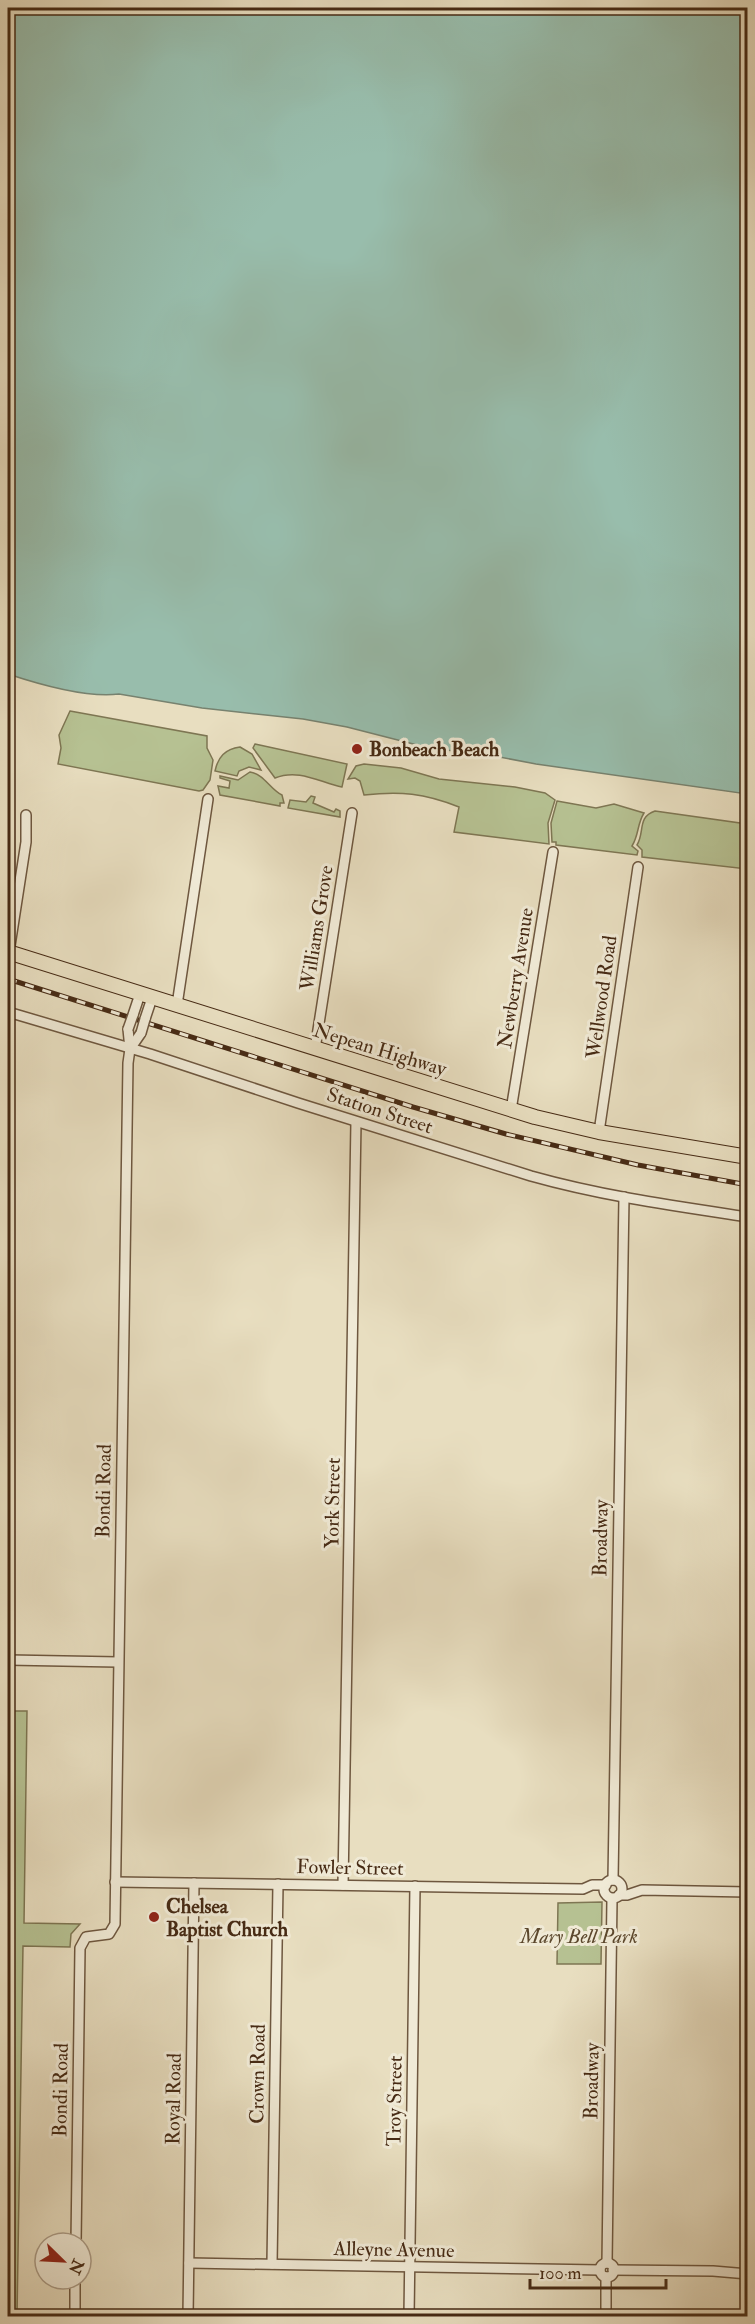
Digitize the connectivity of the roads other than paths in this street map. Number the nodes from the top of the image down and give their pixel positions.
1 (208, 799) dead end
2 (352, 813) dead end
3 (26, 815) dead end
4 (553, 852) dead end
5 (638, 867) dead end
6 (8, 952) edge
7 (146, 996) junction
8 (177, 1005) junction
9 (8, 1012) edge
10 (130, 1049) junction
11 (315, 1049) junction
12 (511, 1110) junction
13 (356, 1122) junction
14 (599, 1132) junction
15 (747, 1142) edge
16 (746, 1156) edge
17 (624, 1197) junction
18 (747, 1217) edge
19 (8, 1660) edge
20 (118, 1662) junction
21 (115, 1881) junction
22 (194, 1883) junction
23 (278, 1884) junction
24 (343, 1885) junction
25 (415, 1886) junction
26 (612, 1890) junction
27 (747, 1892) edge
28 (76, 2231) edge
29 (189, 2263) junction
30 (272, 2264) junction
31 (410, 2267) junction
32 (606, 2270) junction
33 (747, 2274) edge
34 (75, 2291) edge
35 (75, 2316) edge
36 (188, 2316) edge
37 (409, 2316) edge
38 (606, 2316) edge

1 - 8 street
2 - 11 street, Williams Grove
3 - 6 street
4 - 12 street, Newberry Avenue
5 - 14 street, Wellwood Road
6 - 7 highway, Nepean Highway
7 - 8 highway, Nepean Highway
7 - 10 street, bridge
7 - 10 street, Bondi Road, bridge
8 - 11 highway, Nepean Highway
9 - 10 street, Station Street
10 - 13 street, Station Street
10 - 20 street, Bondi Road
11 - 12 highway, Nepean Highway
12 - 14 highway, Nepean Highway
13 - 17 street, Station Street
13 - 24 street, York Street
14 - 16 highway, Nepean Highway
15 - 16 street
17 - 18 street, Station Street
17 - 26 street, Broadway
19 - 20 street
20 - 21 street, Bondi Road
21 - 22 street, Fowler Street
21 - 28 street, Bondi Road
22 - 23 street, Fowler Street
22 - 29 street, Royal Road
23 - 24 street, Fowler Street
23 - 30 street, Crown Road
24 - 25 street, Fowler Street
25 - 26 street, Fowler Street
25 - 31 street, Troy Street
26 - 27 street, Fowler Street
26 - 32 street, Broadway
29 - 30 street, Alleyne Avenue
29 - 36 street, Royal Road
30 - 31 street, Alleyne Avenue
31 - 32 street, Alleyne Avenue
31 - 37 street, Troy Street
32 - 33 street, Alleyne Avenue
32 - 38 street, Broadway
34 - 35 street

